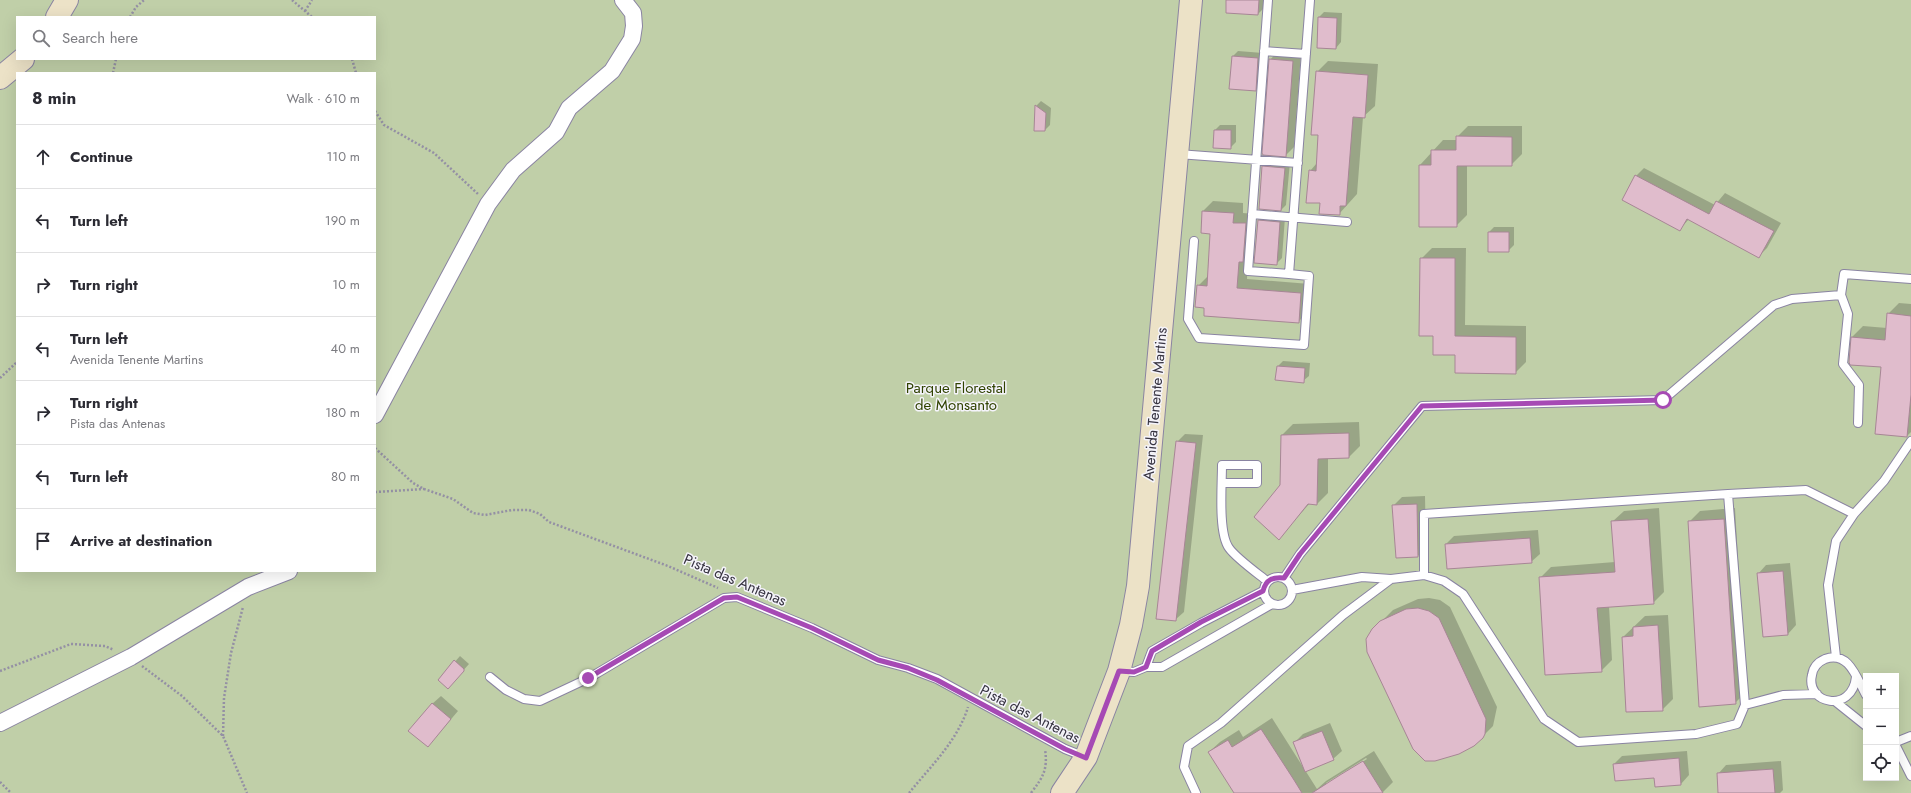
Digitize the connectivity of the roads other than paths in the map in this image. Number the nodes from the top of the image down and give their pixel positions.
1 (68, 0) edge
2 (623, 0) edge
3 (1190, 0) edge
4 (1268, 0) edge
5 (1310, 0) edge
6 (58, 16) edge
7 (1264, 51) junction
8 (1306, 54) junction
9 (22, 60) edge
10 (0, 78) edge
11 (1177, 154) junction
12 (1256, 160) junction
13 (1298, 163) junction
14 (1252, 214) junction
15 (1294, 218) junction
16 (1348, 222) dead end
17 (1194, 241) dead end
18 (1289, 274) junction
19 (1911, 279) edge
20 (1841, 295) junction
21 (376, 412) edge
22 (1858, 423) dead end
23 (1911, 441) edge
24 (1222, 483) junction
25 (1728, 494) junction
26 (1854, 514) junction
27 (287, 572) edge
28 (1424, 575) junction
29 (1284, 578) junction
30 (1391, 579) junction
31 (1267, 581) junction
32 (1292, 590) junction
33 (1263, 591) junction
34 (1272, 604) junction
35 (1836, 657) junction
36 (1146, 667) junction
37 (1119, 671) junction
38 (490, 677) dead end
39 (1856, 677) junction
40 (1863, 690) edge
41 (1817, 694) junction
42 (1836, 702) junction
43 (1745, 705) junction
44 (0, 723) edge
45 (1863, 724) edge
46 (1911, 736) edge
47 (1899, 741) edge
48 (1899, 752) edge
49 (1086, 758) junction
50 (1911, 776) edge
51 (1062, 793) edge
52 (1196, 793) edge

1 - 6 street
2 - 21 street
3 - 11 street, Avenida Tenente Martins
4 - 7 lane
5 - 8 lane
7 - 8 lane
7 - 12 lane
8 - 13 lane
9 - 10 street
11 - 12 lane
11 - 37 street, Avenida Tenente Martins
12 - 13 lane
12 - 14 lane
13 - 15 lane
14 - 15 lane
14 - 18 lane
15 - 16 lane
15 - 18 lane
17 - 18 lane
19 - 20 lane
20 - 22 lane
20 - 29 lane
23 - 26 lane
24 - 24 lane
24 - 31 lane
25 - 26 lane
25 - 28 lane
25 - 43 lane
26 - 35 lane
27 - 44 street
28 - 30 lane
28 - 43 lane
29 - 31 lane
29 - 32 lane
30 - 32 lane
30 - 52 lane
31 - 33 lane
32 - 34 lane
33 - 34 lane
33 - 36 lane
34 - 36 lane
35 - 39 lane
35 - 41 lane
36 - 37 lane
37 - 49 street, Avenida Tenente Martins
38 - 49 lane, Pista das Antenas
39 - 40 lane
39 - 42 lane
41 - 42 lane
41 - 43 lane
42 - 45 lane
46 - 47 lane
48 - 50 lane
49 - 51 street, Avenida Tenente Martins

